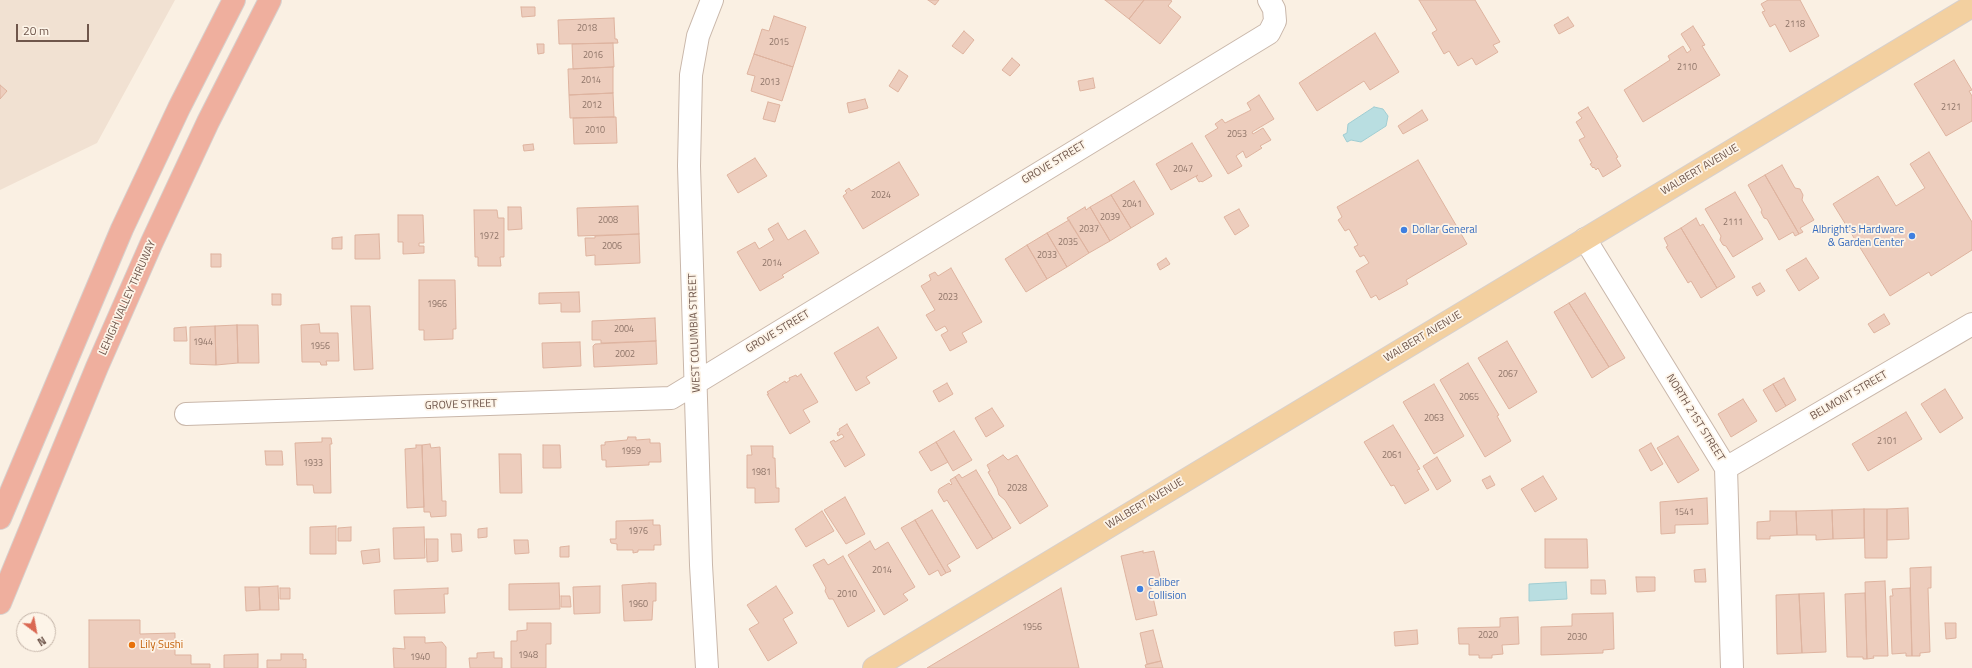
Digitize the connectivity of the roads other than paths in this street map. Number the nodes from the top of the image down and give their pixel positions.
1 (234, 0) edge
2 (270, 0) edge
3 (712, 0) edge
4 (1269, 0) edge
5 (1972, 6) edge
6 (1585, 239) junction
7 (1972, 324) edge
8 (696, 382) junction
9 (186, 414) dead end
10 (1726, 468) junction
11 (0, 518) edge
12 (0, 603) edge
13 (707, 668) edge
14 (874, 668) edge
15 (1732, 668) edge

1 - 11 highway
2 - 12 highway, LEHIGH VALLEY THRUWAY
3 - 8 street, WEST COLUMBIA STREET
4 - 8 street, GROVE STREET
5 - 6 main road, WALBERT AVENUE
6 - 10 street, NORTH 21ST STREET
6 - 14 main road, WALBERT AVENUE
7 - 10 street, BELMONT STREET
8 - 9 street, GROVE STREET
8 - 13 street, WEST COLUMBIA STREET
10 - 15 street, NORTH 21ST STREET

